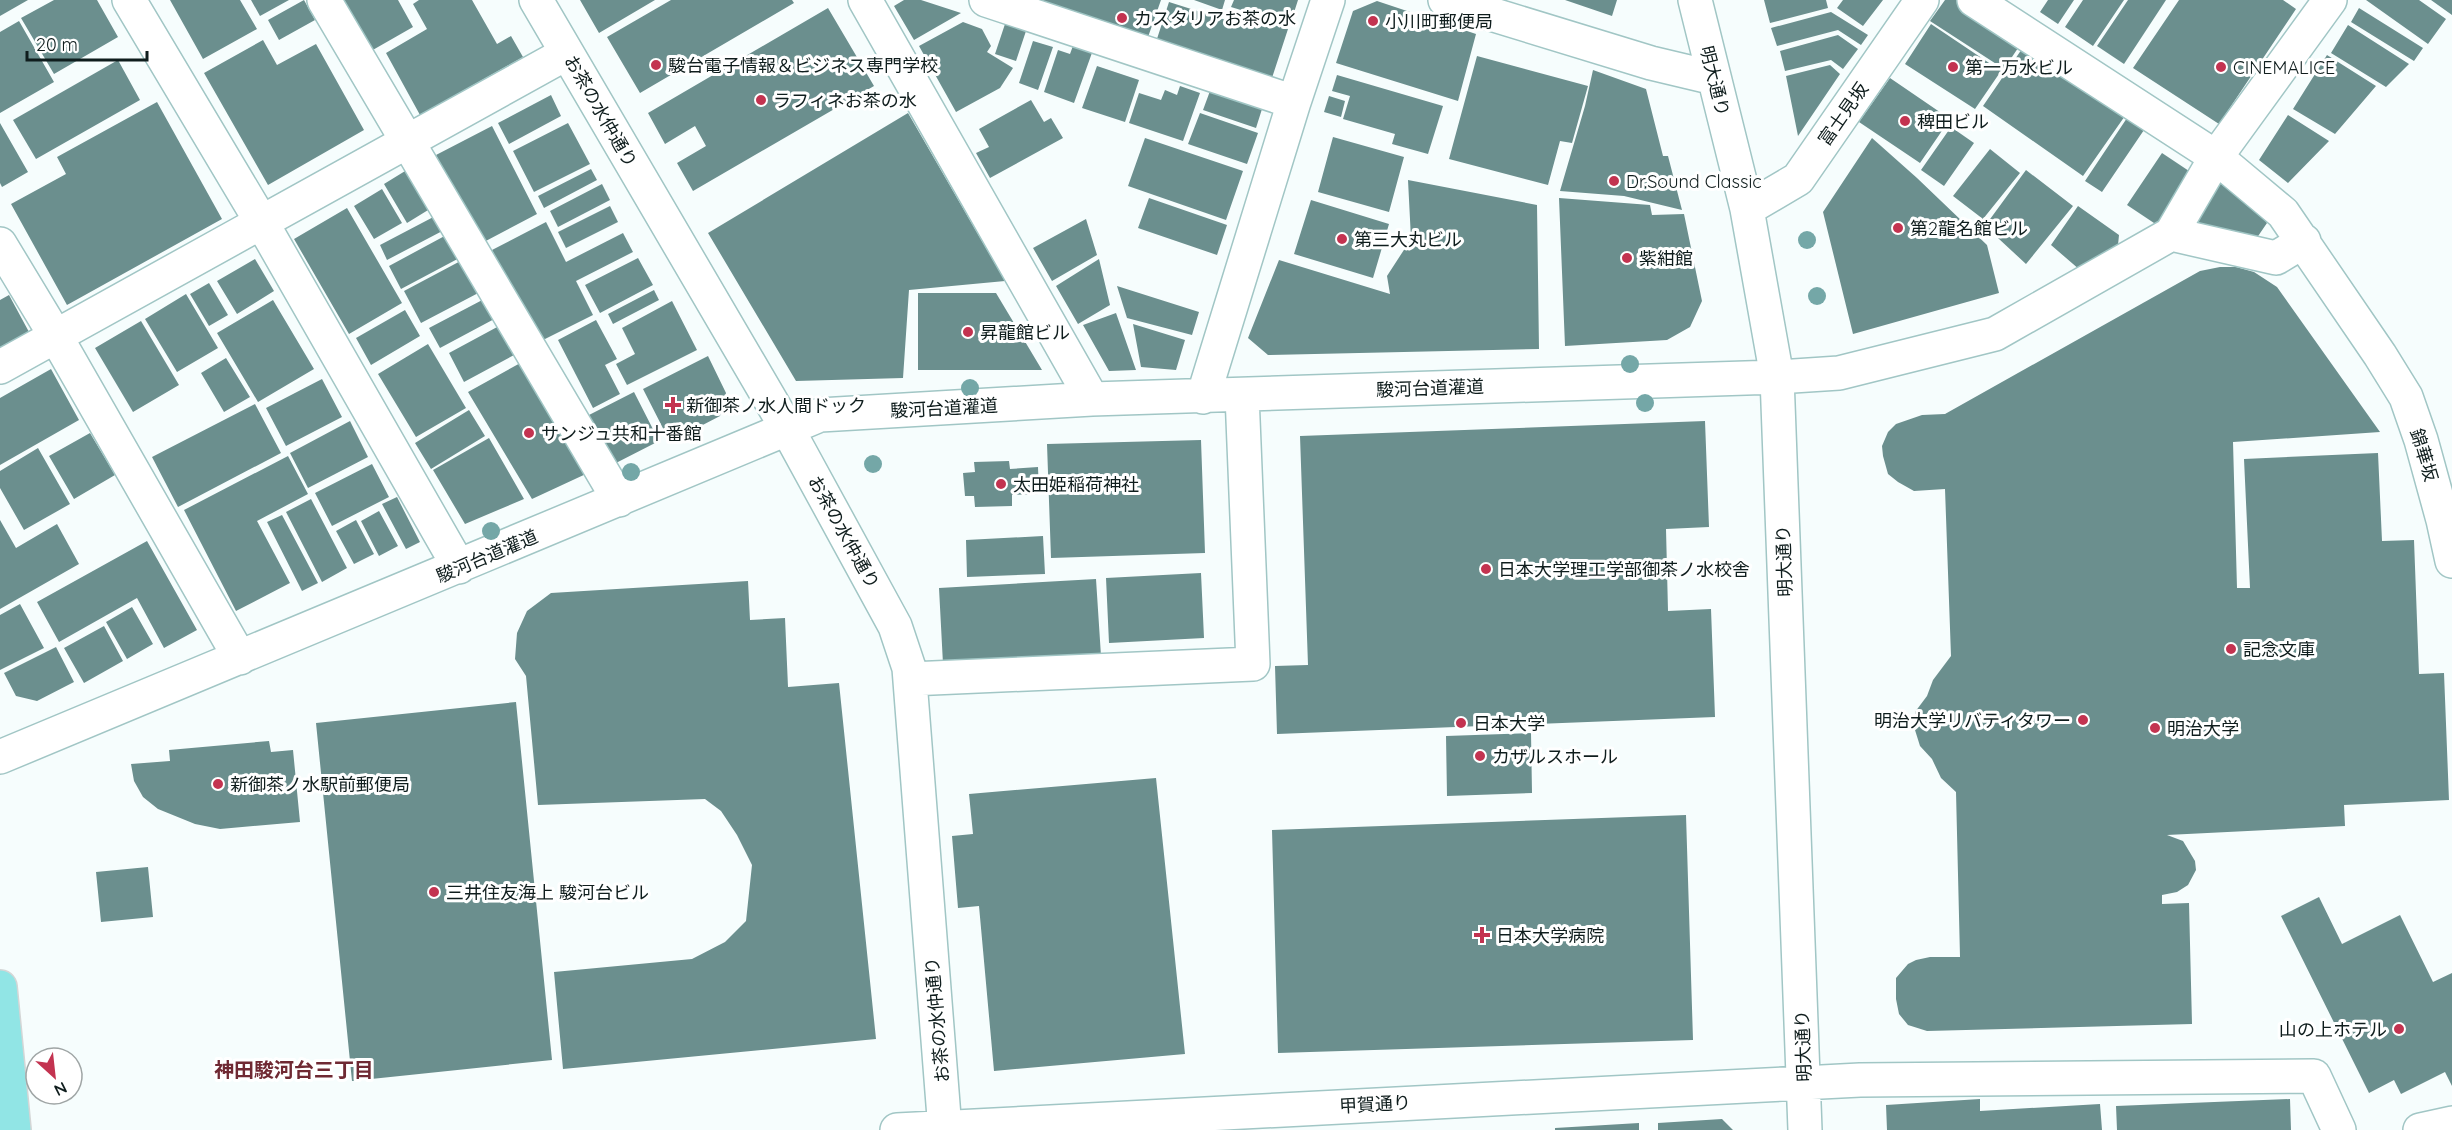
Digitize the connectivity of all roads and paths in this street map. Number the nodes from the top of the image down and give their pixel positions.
1 (129, 0) edge
2 (324, 0) edge
3 (536, 0) edge
4 (865, 0) edge
5 (986, 0) edge
6 (1328, 0) edge
7 (1445, 0) edge
8 (1695, 0) edge
9 (1923, 0) edge
10 (1974, 0) edge
11 (2325, 2) edge
12 (567, 53) junction
13 (1714, 78) junction
14 (1294, 102) junction
15 (406, 141) junction
16 (2216, 157) junction
17 (1747, 209) junction
18 (262, 223) junction
19 (2171, 234) junction
20 (2304, 242) junction
21 (0, 244) edge
22 (56, 335) junction
23 (0, 367) edge
24 (1777, 377) junction
25 (1242, 395) junction
26 (1203, 397) junction
27 (1092, 399) junction
28 (788, 430) junction
29 (619, 500) junction
30 (2452, 561) edge
31 (459, 567) junction
32 (240, 658) junction
33 (910, 679) junction
34 (0, 758) edge
35 (0, 987) edge
36 (1804, 1083) junction
37 (2452, 1123) edge
38 (945, 1128) edge
39 (14, 1130) edge
40 (897, 1130) edge
41 (1805, 1130) edge
42 (2339, 1130) edge
43 (2420, 1130) edge

1 - 18 street
2 - 15 street
3 - 12 street, お茶の水仲通り
4 - 27 street
5 - 14 street
6 - 14 street
7 - 13 street
8 - 13 street, 明大通り
9 - 17 street, 富士見坂
10 - 16 street, 錦華坂
11 - 16 street
12 - 15 street
12 - 28 street, お茶の水仲通り
13 - 17 street, 明大通り
14 - 26 street
15 - 18 street
15 - 29 street
16 - 19 street
16 - 20 street, 錦華坂
17 - 24 street, 明大通り
18 - 22 street
18 - 31 street
19 - 20 street
19 - 24 street, 駿河台道灌道
20 - 30 street, 錦華坂
21 - 22 street
22 - 23 street
22 - 32 street
24 - 25 street, 駿河台道灌道
24 - 36 street, 明大通り
25 - 26 street, 駿河台道灌道
25 - 33 street
26 - 27 street, 駿河台道灌道
27 - 28 street, 駿河台道灌道
28 - 29 street, 駿河台道灌道
28 - 33 street, お茶の水仲通り
29 - 31 street, 駿河台道灌道
31 - 32 street, 駿河台道灌道
32 - 34 street, 駿河台道灌道
33 - 38 street, お茶の水仲通り
35 - 39 main road
36 - 38 street, 甲賀通り
36 - 41 street, 明大通り
36 - 42 street, 甲賀通り
37 - 43 street
38 - 40 street, 甲賀通り

